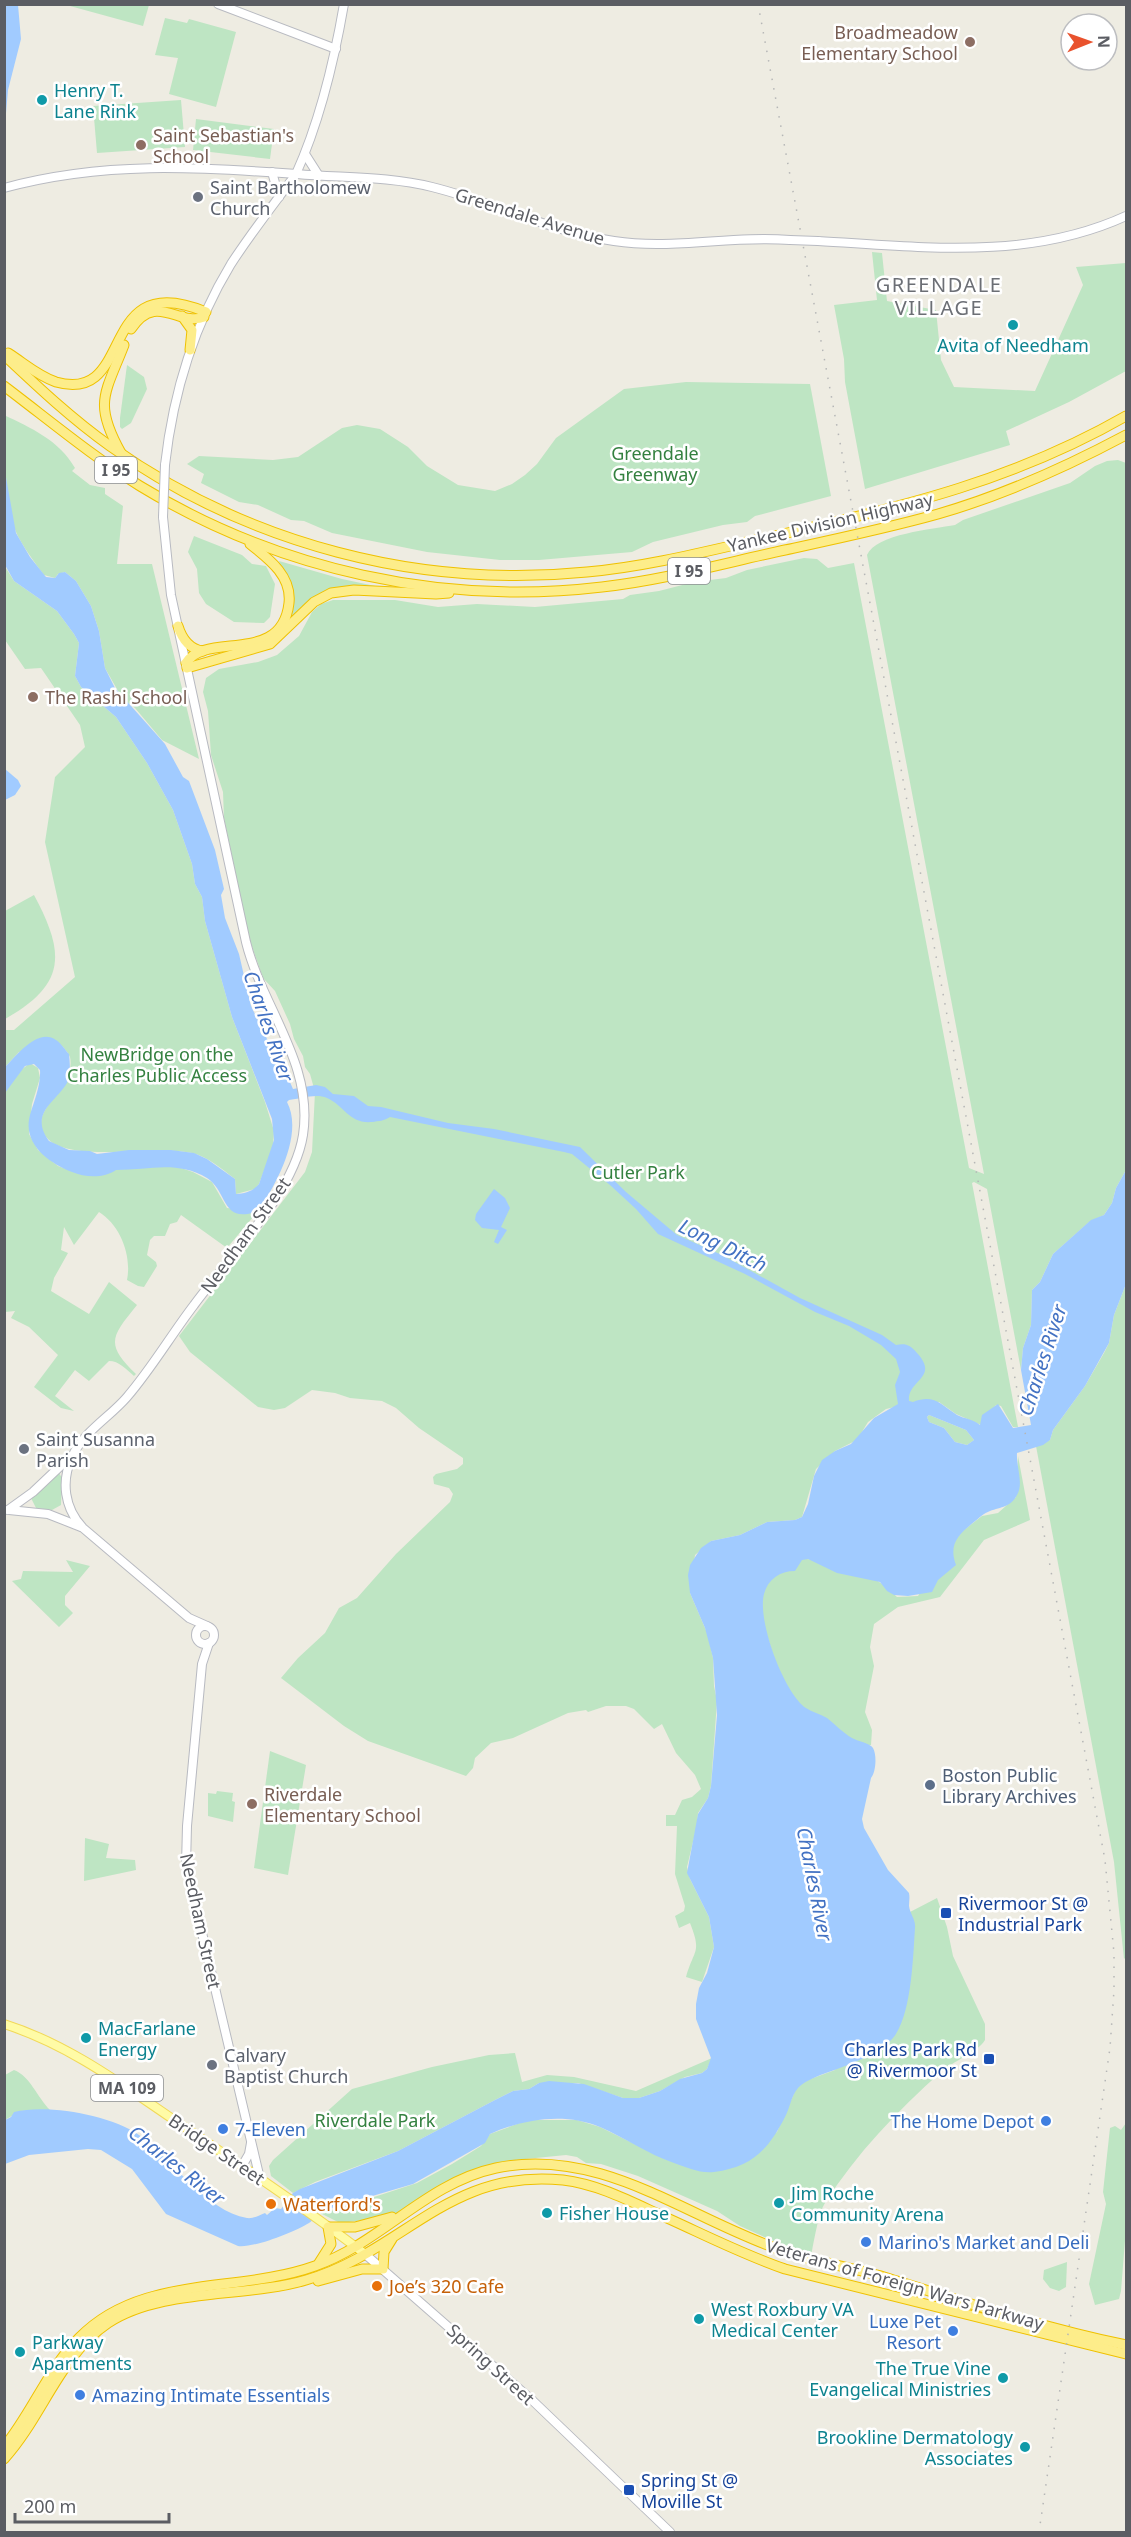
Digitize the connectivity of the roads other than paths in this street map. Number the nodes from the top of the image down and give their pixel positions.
1 (218, 4) edge
2 (344, 4) edge
3 (336, 49) junction
4 (305, 154) junction
5 (272, 172) junction
6 (296, 174) junction
7 (319, 176) junction
8 (4, 188) edge
9 (279, 197) junction
10 (1126, 216) edge
11 (178, 314) junction
12 (205, 314) junction
13 (190, 350) junction
14 (4, 353) edge
15 (4, 386) edge
16 (1126, 416) edge
17 (1126, 435) edge
18 (122, 454) junction
19 (238, 536) junction
20 (469, 591) junction
21 (177, 627) junction
22 (205, 651) junction
23 (186, 666) junction
24 (74, 1454) junction
25 (6, 1511) edge
26 (45, 1513) junction
27 (72, 1514) junction
28 (83, 1528) junction
29 (189, 1618) junction
30 (207, 1626) junction
31 (197, 1632) junction
32 (199, 1641) junction
33 (209, 1643) junction
34 (202, 1664) junction
35 (4, 2024) edge
36 (251, 2139) junction
37 (242, 2166) junction
38 (572, 2166) junction
39 (260, 2179) junction
40 (570, 2181) junction
41 (301, 2208) joint
42 (402, 2213) junction
43 (328, 2227) junction
44 (396, 2234) junction
45 (355, 2246) junction
46 (365, 2254) junction
47 (317, 2265) junction
48 (383, 2269) junction
49 (286, 2285) junction
50 (1126, 2345) edge
51 (1126, 2354) edge
52 (4, 2447) edge
53 (4, 2459) edge
54 (670, 2532) edge

1 - 3 main road
2 - 3 main road, Needham Street
3 - 4 main road, Needham Street
4 - 6 main road, Needham Street
4 - 7 main road
5 - 6 main road, Greendale Avenue
5 - 8 main road, Greendale Avenue
5 - 9 main road
6 - 7 main road, Greendale Avenue
6 - 9 main road, Needham Street
7 - 10 main road, Greendale Avenue, bridge
9 - 12 main road, Needham Street
11 - 12 highway
11 - 13 highway
11 - 18 highway
12 - 13 main road, Needham Street
12 - 14 highway
13 - 21 main road, Needham Street, bridge
14 - 18 highway, Yankee Division Highway / I 95
15 - 19 highway, Yankee Division Highway / I 95
16 - 18 highway, Yankee Division Highway / I 95
17 - 20 highway, Yankee Division Highway / I 95
19 - 20 highway, Yankee Division Highway / I 95
19 - 22 highway
20 - 23 highway
21 - 22 highway
21 - 23 main road, Needham Street
22 - 23 highway
23 - 24 main road, Needham Street
24 - 25 main road
24 - 27 main road, Needham Street
25 - 26 main road
26 - 27 main road
26 - 28 main road
27 - 28 main road, Needham Street
28 - 29 main road, Needham Street
29 - 30 main road, Needham Street
29 - 31 main road, Needham Street
30 - 31 main road
30 - 33 main road
31 - 32 main road
32 - 33 main road
32 - 34 main road, Needham Street
33 - 34 main road, Needham Street
34 - 36 main road, Needham Street
35 - 37 main road, Bridge Street / MA 109
36 - 37 main road
36 - 39 main road, Needham Street
37 - 39 main road, Bridge Street / MA 109
38 - 40 highway
38 - 42 highway, Veterans of Foreign Wars Parkway
38 - 50 highway, Veterans of Foreign Wars Parkway
39 - 41 main road, Bridge Street / MA 109
40 - 44 highway, Veterans of Foreign Wars Parkway
40 - 51 highway, Veterans of Foreign Wars Parkway
41 - 43 main road, Spring Street / MA 109
42 - 43 highway
42 - 45 highway, Veterans of Foreign Wars Parkway
43 - 45 main road, Spring Street / MA 109
43 - 47 highway
44 - 46 highway, Veterans of Foreign Wars Parkway
44 - 48 highway
45 - 46 main road, Spring Street / MA 109
45 - 47 highway, Veterans of Foreign Wars Parkway
46 - 48 main road, Spring Street
46 - 49 highway, Veterans of Foreign Wars Parkway
47 - 52 highway, Veterans of Foreign Wars Parkway
48 - 49 highway
48 - 54 main road, Spring Street
49 - 53 highway, Veterans of Foreign Wars Parkway

